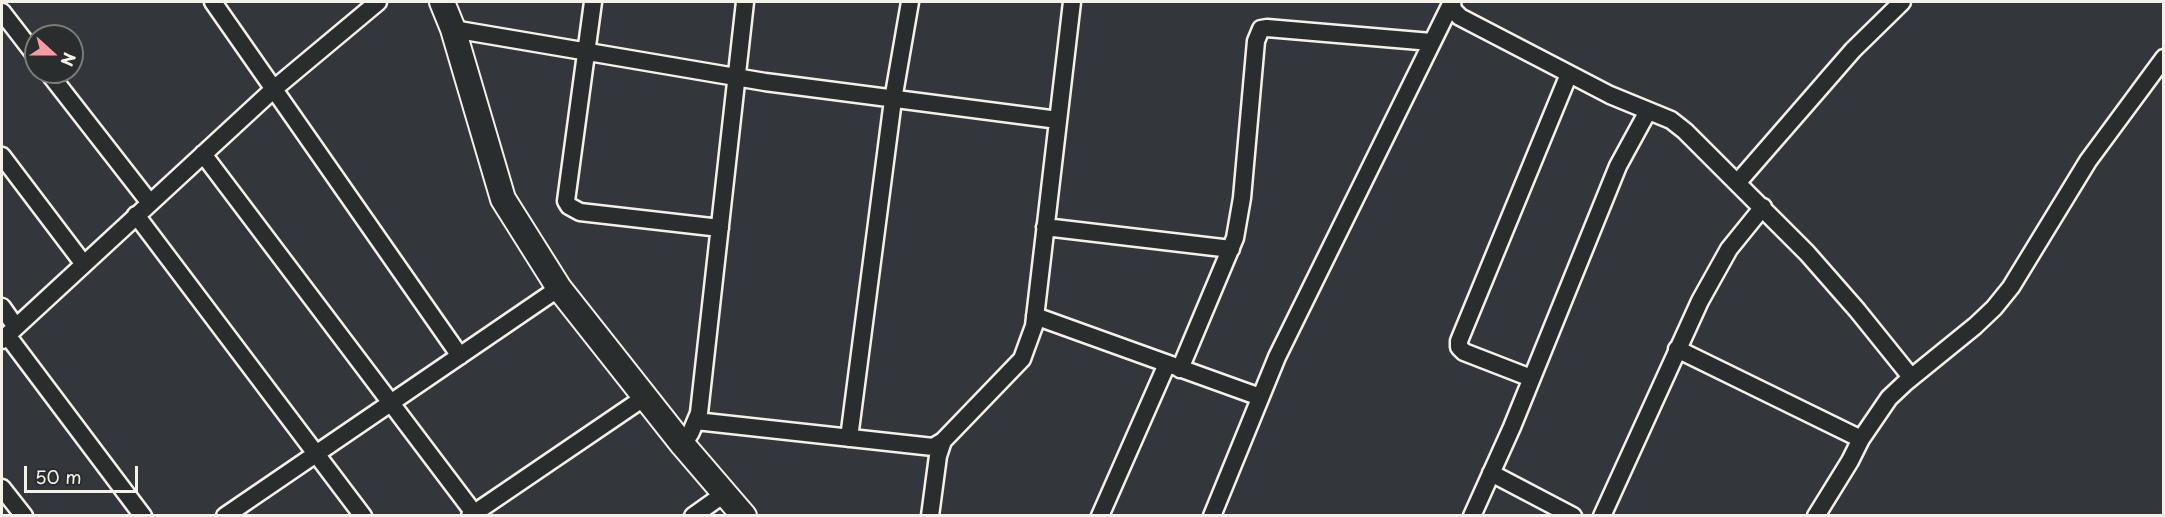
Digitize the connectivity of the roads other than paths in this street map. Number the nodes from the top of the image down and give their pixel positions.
1 (213, 2) edge
2 (378, 2) edge
3 (442, 2) edge
4 (593, 2) edge
5 (745, 2) edge
6 (910, 2) edge
7 (1072, 2) edge
8 (1902, 2) edge
9 (2, 12) edge
10 (453, 29) junction
11 (24, 40) edge
12 (1431, 42) junction
13 (587, 52) junction
14 (2163, 58) edge
15 (1569, 74) junction
16 (737, 78) junction
17 (57, 84) edge
18 (275, 88) junction
19 (893, 100) junction
20 (1648, 111) junction
21 (1058, 120) junction
22 (203, 154) junction
23 (2, 156) edge
24 (1738, 182) junction
25 (150, 203) junction
26 (1763, 207) junction
27 (136, 215) junction
28 (1045, 227) junction
29 (720, 228) junction
30 (1231, 249) junction
31 (83, 263) junction
32 (559, 288) junction
33 (2, 307) edge
34 (1035, 316) junction
35 (8, 334) edge
36 (1677, 349) junction
37 (460, 356) junction
38 (1173, 367) junction
39 (1911, 377) junction
40 (1531, 378) junction
41 (645, 397) junction
42 (1260, 397) junction
43 (390, 404) junction
44 (696, 421) junction
45 (849, 438) junction
46 (1861, 439) junction
47 (943, 441) junction
48 (682, 445) junction
49 (316, 454) junction
50 (1491, 473) junction
51 (2, 488) edge
52 (724, 494) junction
53 (472, 514) edge
54 (24, 516) edge
55 (143, 516) edge
56 (225, 516) edge
57 (363, 516) edge
58 (693, 516) edge
59 (744, 516) edge
60 (930, 516) edge
61 (1100, 516) edge
62 (1212, 516) edge
63 (1472, 516) edge
64 (1573, 516) edge
65 (1602, 516) edge
66 (1816, 516) edge

1 - 18 street
2 - 18 street
3 - 10 street
4 - 13 street
5 - 16 street
6 - 19 street
7 - 21 street
8 - 24 street
9 - 11 street
10 - 13 street
10 - 32 street
12 - 15 street
12 - 30 street
12 - 42 street
13 - 16 street
13 - 29 street
14 - 39 street
15 - 20 street
15 - 40 street
16 - 19 street
16 - 29 street
17 - 25 street
18 - 22 street
18 - 37 street
19 - 21 street
19 - 45 street
20 - 24 street
20 - 40 street
21 - 28 street
22 - 25 street
22 - 43 street
23 - 31 street
24 - 26 street
25 - 27 street
26 - 36 street
26 - 39 street
27 - 31 street
27 - 49 street
28 - 30 street
28 - 34 street
29 - 44 street
30 - 38 street
31 - 35 street
32 - 37 street
32 - 41 street
33 - 35 street
34 - 38 street
34 - 47 street
35 - 55 street
36 - 46 street
36 - 65 street
37 - 43 street
38 - 42 street
38 - 61 street
39 - 46 street
40 - 50 street
41 - 48 street
41 - 53 street
42 - 62 street
43 - 49 street
43 - 53 street
44 - 45 street
44 - 48 street
45 - 47 street
46 - 66 street
47 - 60 street
48 - 52 street
49 - 56 street
49 - 57 street
50 - 63 street
50 - 64 street
51 - 54 street
52 - 58 street
52 - 59 street

